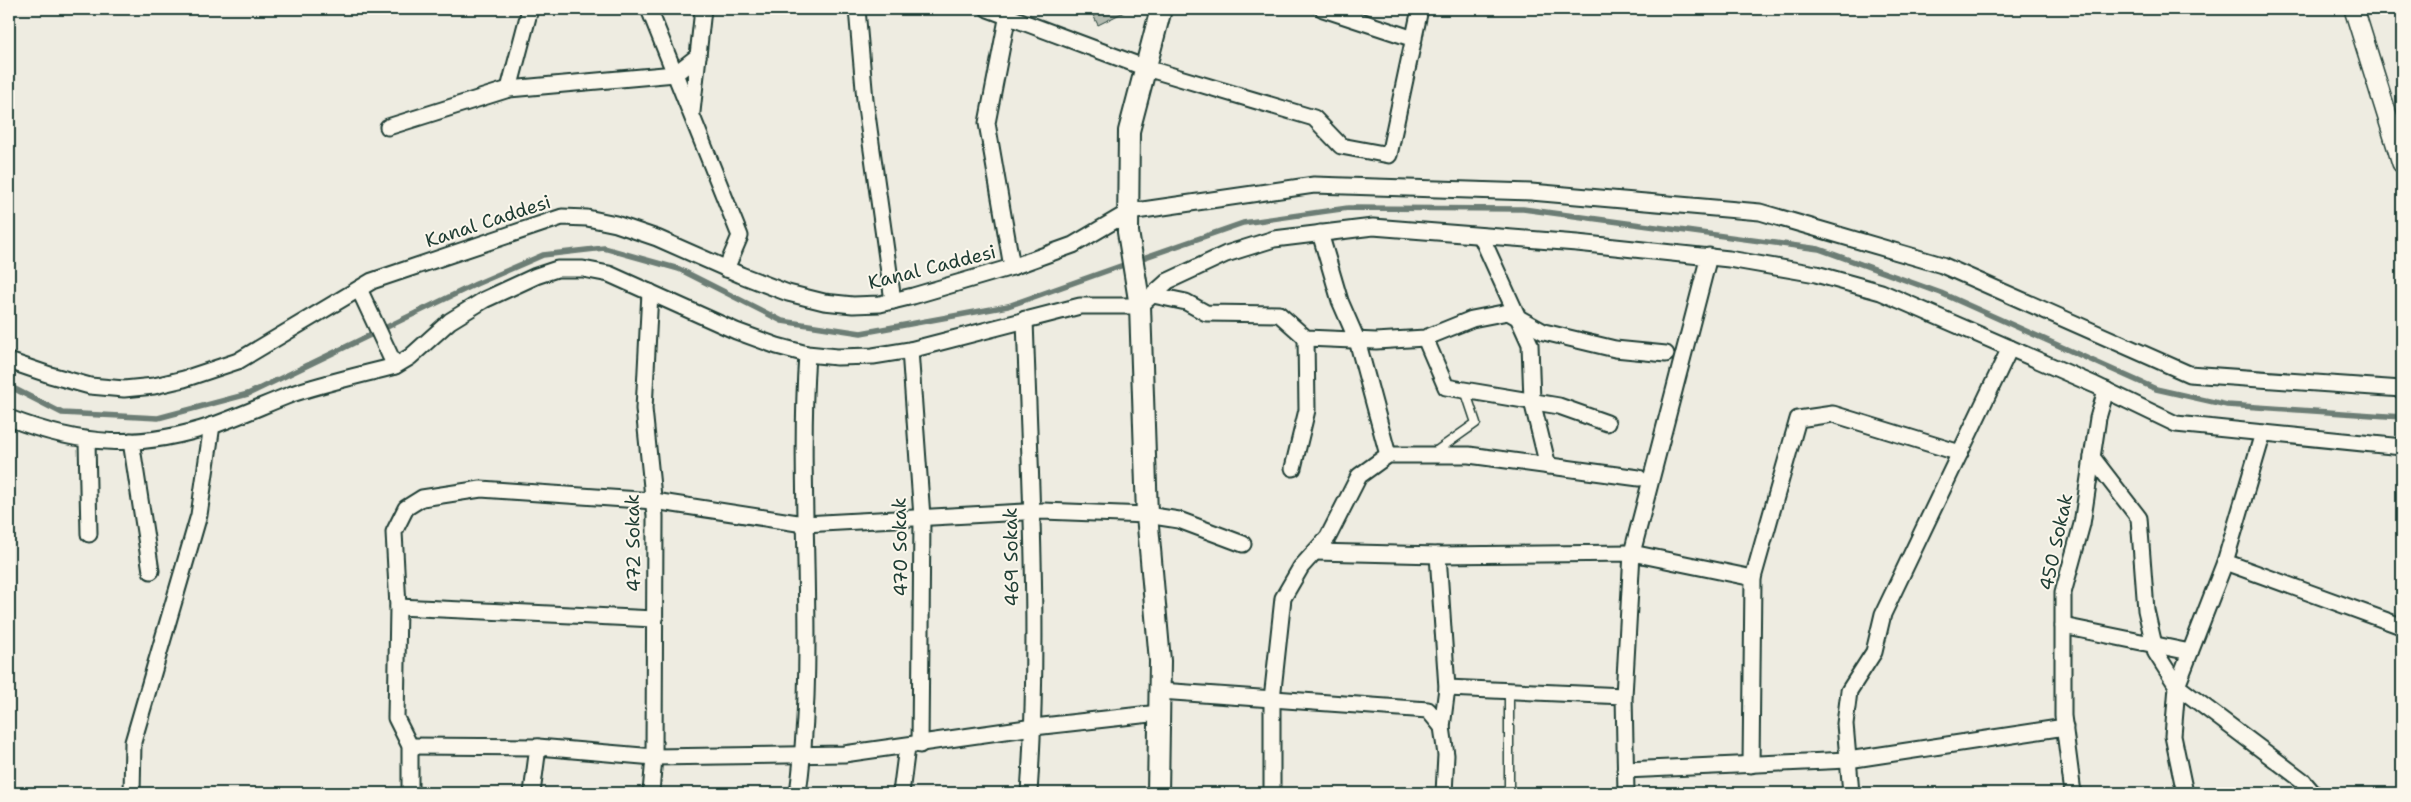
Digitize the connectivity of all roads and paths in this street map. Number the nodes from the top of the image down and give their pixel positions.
1 (530, 9) edge
2 (649, 9) edge
3 (704, 9) edge
4 (857, 9) edge
5 (988, 9) edge
6 (1161, 9) edge
7 (1323, 9) edge
8 (1420, 9) edge
9 (2354, 9) edge
10 (1009, 13) edge
11 (1414, 39) junction
12 (698, 56) junction
13 (1146, 68) junction
14 (675, 74) junction
15 (509, 89) junction
16 (692, 115) junction
17 (388, 127) dead end
18 (2402, 163) edge
19 (1129, 212) junction
20 (1320, 233) junction
21 (1481, 236) junction
22 (1708, 256) junction
23 (1012, 266) junction
24 (726, 269) junction
25 (359, 289) junction
26 (650, 292) junction
27 (1144, 296) junction
28 (892, 301) junction
29 (1025, 319) junction
30 (1520, 319) junction
31 (1306, 338) junction
32 (1425, 338) junction
33 (1357, 340) junction
34 (2010, 348) junction
35 (910, 350) junction
36 (807, 354) junction
37 (1666, 354) dead end
38 (9, 360) edge
39 (395, 366) junction
40 (2402, 389) edge
41 (1465, 390) junction
42 (2106, 390) junction
43 (1532, 401) junction
44 (9, 418) edge
45 (1607, 423) dead end
46 (212, 425) junction
47 (2263, 433) junction
48 (87, 441) junction
49 (131, 441) junction
50 (2402, 447) edge
51 (1960, 453) junction
52 (1388, 455) junction
53 (1432, 455) junction
54 (2092, 457) junction
55 (1548, 466) junction
56 (1293, 468) dead end
57 (1639, 478) dead end
58 (654, 501) junction
59 (1031, 511) junction
60 (1147, 515) junction
61 (922, 517) junction
62 (804, 524) junction
63 (89, 534) dead end
64 (1243, 544) dead end
65 (1315, 552) junction
66 (1632, 553) junction
67 (1438, 555) junction
68 (2225, 562) junction
69 (151, 571) dead end
70 (1753, 578) junction
71 (398, 607) junction
72 (655, 619) junction
73 (2063, 626) junction
74 (2402, 627) edge
75 (2154, 645) junction
76 (2190, 652) junction
77 (2177, 686) junction
78 (1446, 688) junction
79 (1160, 691) junction
80 (1509, 691) junction
81 (1624, 696) junction
82 (1272, 699) junction
83 (1159, 713) junction
84 (1034, 727) junction
85 (1442, 727) junction
86 (2064, 727) junction
87 (410, 746) junction
88 (913, 746) junction
89 (538, 747) junction
90 (803, 754) junction
91 (654, 757) junction
92 (1848, 760) junction
93 (1751, 765) junction
94 (1625, 770) junction
95 (132, 793) edge
96 (410, 793) edge
97 (532, 793) edge
98 (651, 793) edge
99 (798, 793) edge
100 (901, 793) edge
101 (1029, 793) edge
102 (1158, 793) edge
103 (1272, 793) edge
104 (1444, 793) edge
105 (1508, 793) edge
106 (1626, 793) edge
107 (1851, 793) edge
108 (2073, 793) edge
109 (2185, 793) edge
110 (2313, 793) edge

1 - 15 street
2 - 14 street
3 - 12 street
4 - 28 street
5 - 10 street
6 - 13 main road
7 - 11 street
8 - 11 street
9 - 18 street
10 - 13 street
10 - 23 street
11 - 13 street
12 - 14 street
12 - 16 street
13 - 19 main road
14 - 15 street
14 - 16 street
15 - 17 street
16 - 24 street
19 - 23 street, Kanal Caddesi
19 - 27 main road
19 - 40 street
20 - 21 street
20 - 27 street
20 - 33 street
21 - 22 street
21 - 30 street
22 - 34 street
22 - 66 street
23 - 28 street, Kanal Caddesi
24 - 25 street, Kanal Caddesi
24 - 28 street, Kanal Caddesi
25 - 38 street, Kanal Caddesi
25 - 39 street
26 - 36 street
26 - 39 street
26 - 58 street, 472 Sokak
27 - 29 street
27 - 31 street
27 - 60 main road
29 - 35 street
29 - 59 street, 469 Sokak
30 - 32 street
30 - 37 street
30 - 43 street
31 - 33 street
31 - 56 street
32 - 33 street
32 - 41 street
33 - 52 street
34 - 42 street
34 - 51 street
35 - 36 street
35 - 61 street, 470 Sokak
36 - 62 street
39 - 46 street
41 - 43 street
41 - 53 lane
42 - 47 street
42 - 54 street, 450 Sokak
43 - 45 street
43 - 55 street
44 - 48 street
46 - 49 street
46 - 95 street
47 - 50 street
47 - 68 street
48 - 49 street
48 - 63 street
49 - 69 street
51 - 70 street
51 - 92 street
52 - 53 street
52 - 65 street
53 - 55 street
54 - 73 street, 450 Sokak
54 - 75 street
55 - 57 street
58 - 62 street
58 - 71 street
58 - 72 street, 472 Sokak
59 - 60 street
59 - 61 street
59 - 84 street, 469 Sokak
60 - 64 street
60 - 79 main road
61 - 62 street
61 - 88 street, 470 Sokak
62 - 90 street
65 - 67 street
65 - 82 street
66 - 67 street
66 - 70 street
66 - 81 street
67 - 78 street
68 - 74 street
68 - 76 street
70 - 93 street
71 - 72 street
71 - 87 street
72 - 91 street, 472 Sokak
73 - 75 street
73 - 86 street, 450 Sokak
75 - 76 street
75 - 77 street
76 - 77 street
77 - 109 street
77 - 110 street
78 - 80 street
78 - 85 street
79 - 82 street
79 - 83 main road
80 - 81 street
80 - 105 lane
81 - 94 street
82 - 85 street
82 - 103 street
83 - 84 street
83 - 102 main road
84 - 88 street
84 - 101 street, 469 Sokak
85 - 104 street
86 - 92 street
86 - 108 street, 450 Sokak
87 - 89 street
87 - 96 street
88 - 90 street
88 - 100 street, 470 Sokak
89 - 91 street
89 - 97 street
90 - 91 street
90 - 99 street
91 - 98 street, 472 Sokak
92 - 93 street
92 - 107 street
93 - 94 street
94 - 106 street

